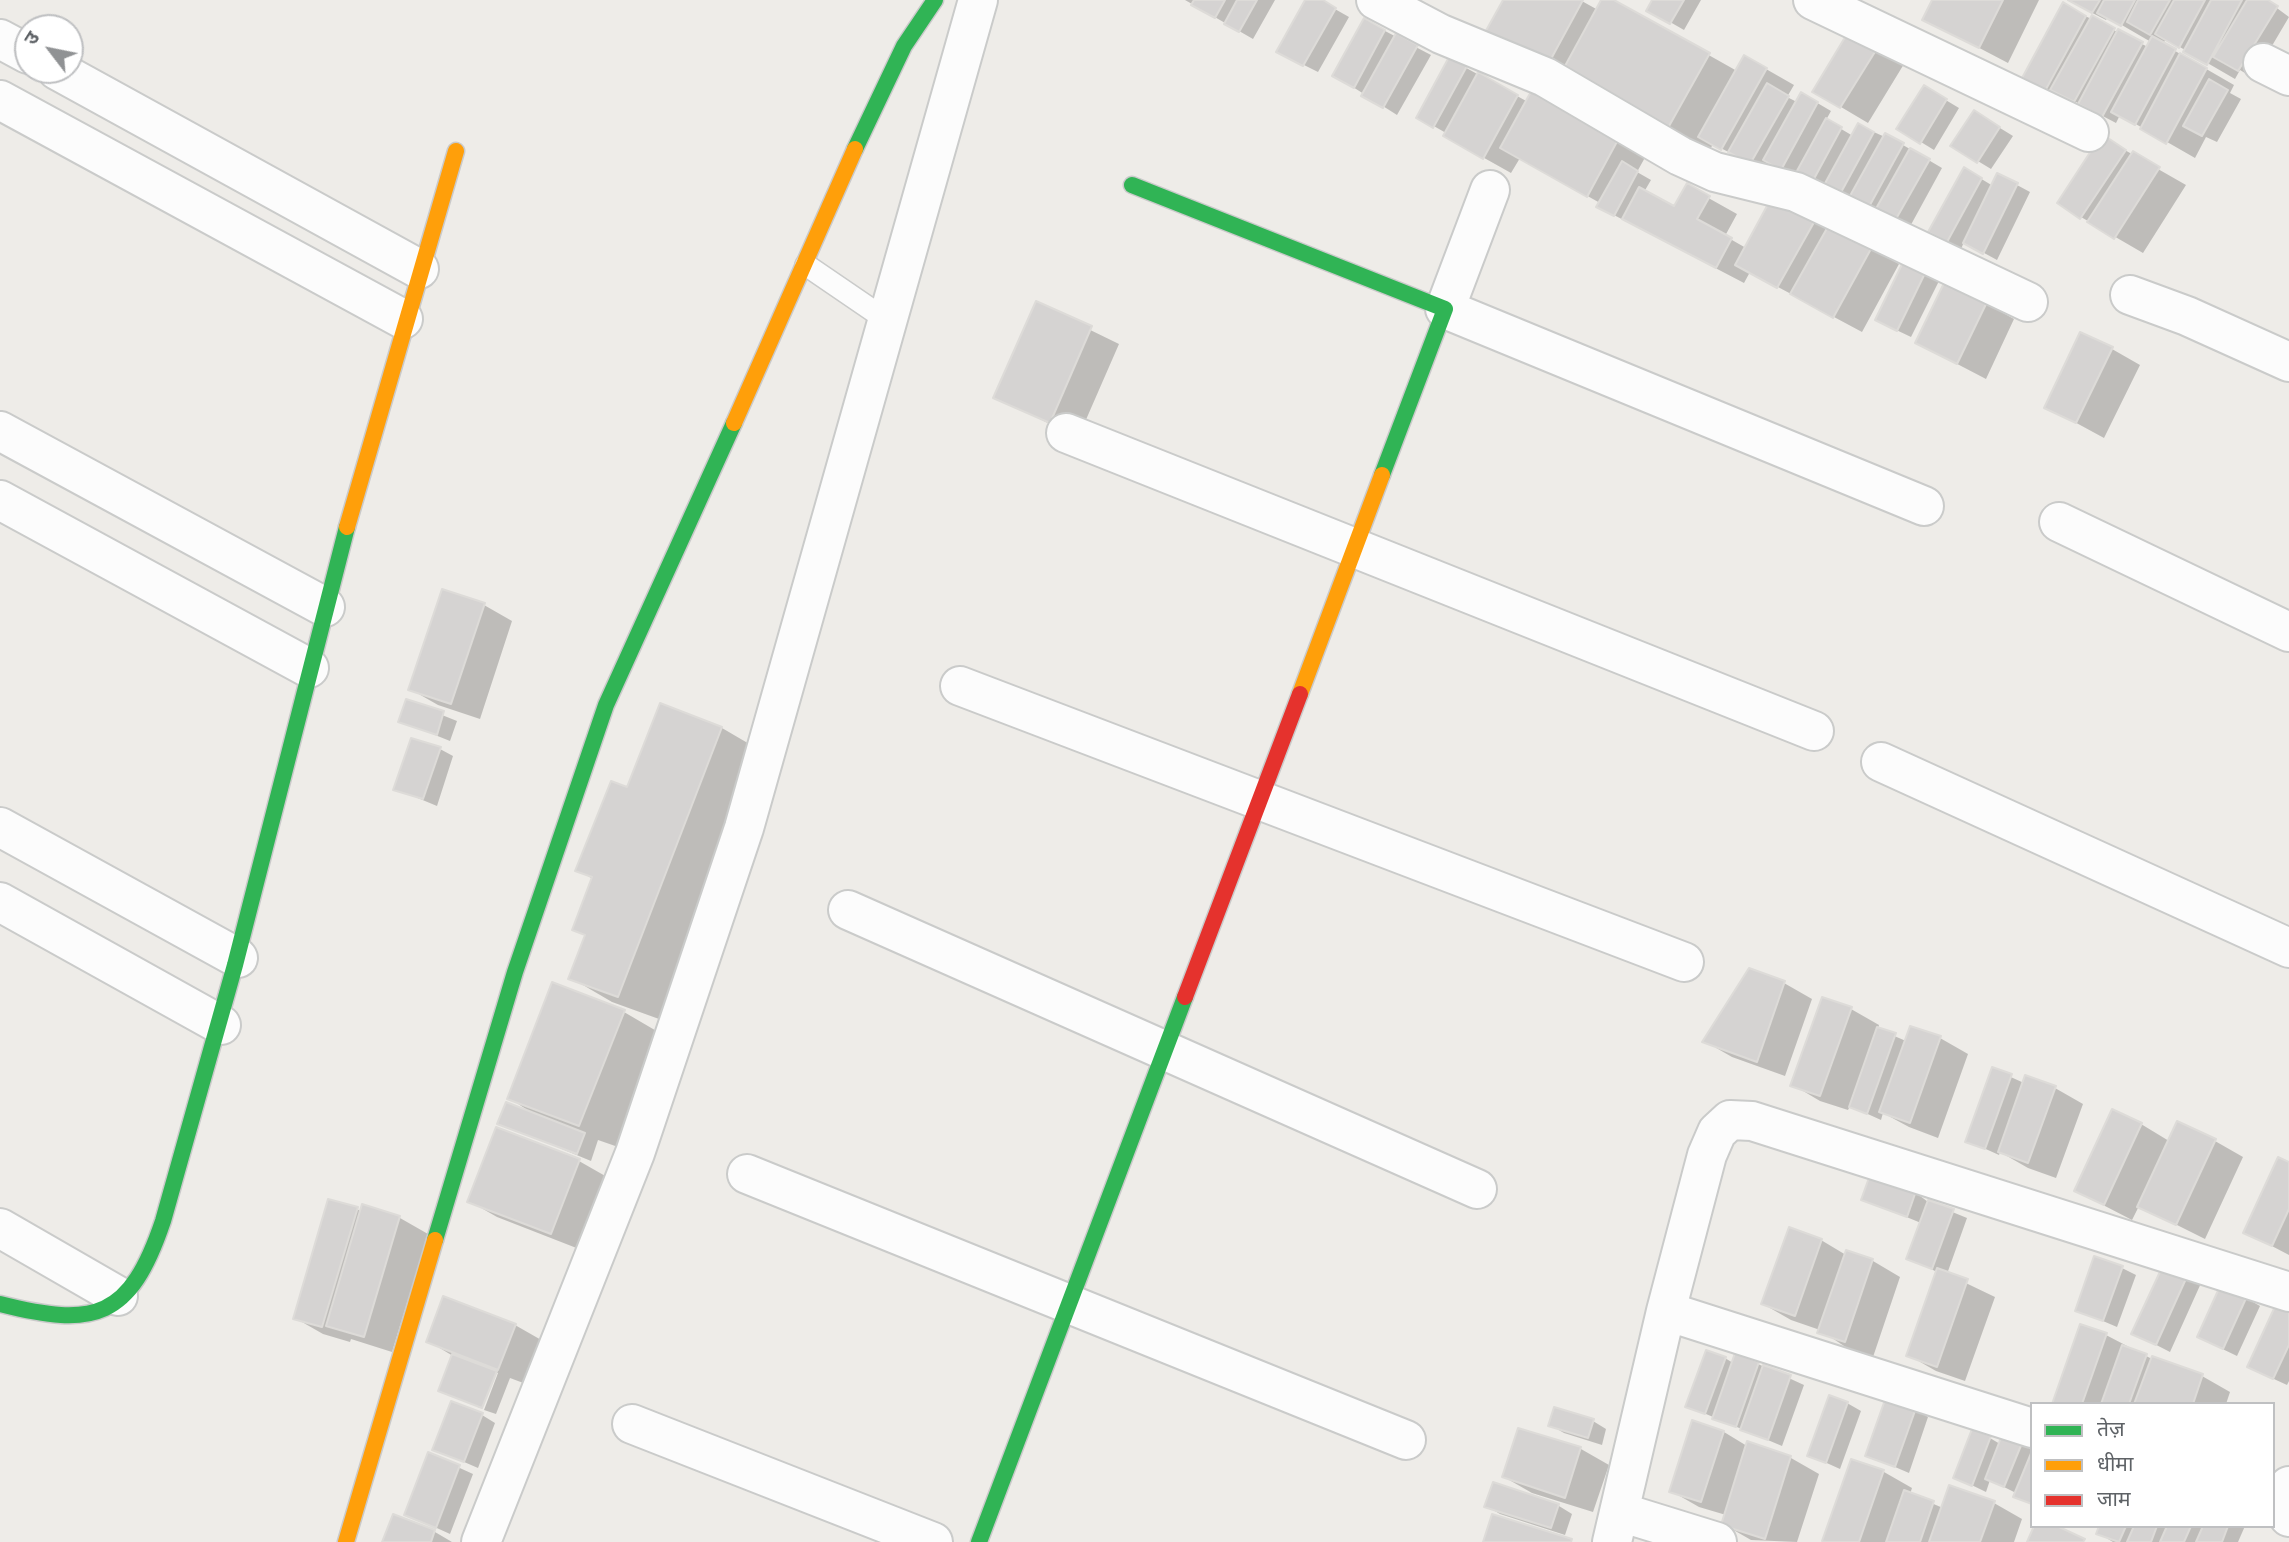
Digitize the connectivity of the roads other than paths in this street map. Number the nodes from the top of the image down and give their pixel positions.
1 (935, 0) edge
2 (978, 0) edge
3 (1376, 0) edge
4 (1813, 0) edge
5 (82, 84) edge
6 (0, 100) edge
7 (2089, 132) dead end
8 (456, 151) dead end
9 (1132, 185) dead end
10 (1490, 190) dead end
11 (806, 265) junction
12 (419, 269) junction
13 (2130, 295) dead end
14 (2028, 302) dead end
15 (1445, 310) junction
16 (403, 319) junction
17 (888, 321) junction
18 (2289, 362) edge
19 (0, 431) edge
20 (1066, 433) dead end
21 (0, 500) edge
22 (1924, 506) dead end
23 (2059, 523) dead end
24 (1355, 548) junction
25 (325, 607) junction
26 (2289, 632) edge
27 (309, 668) junction
28 (960, 686) dead end
29 (1814, 731) dead end
30 (1881, 762) dead end
31 (1259, 800) junction
32 (0, 827) edge
33 (0, 902) edge
34 (848, 910) dead end
35 (2289, 948) edge
36 (237, 958) junction
37 (1684, 962) dead end
38 (220, 1025) junction
39 (1164, 1052) junction
40 (747, 1174) dead end
41 (1477, 1189) dead end
42 (0, 1228) edge
43 (2289, 1292) edge
44 (118, 1296) junction
45 (0, 1304) edge
46 (1069, 1304) junction
47 (1666, 1311) junction
48 (632, 1424) dead end
49 (2030, 1427) edge
50 (1406, 1440) dead end
51 (2289, 1486) edge
52 (2289, 1517) edge
53 (1616, 1527) edge
54 (346, 1542) edge
55 (481, 1542) edge
56 (933, 1542) edge
57 (979, 1542) edge
58 (1717, 1542) edge

1 - 11 street
2 - 17 street
3 - 14 street
4 - 7 street
5 - 12 street
6 - 16 street
8 - 12 street
9 - 15 street
10 - 15 street
11 - 17 lane
11 - 54 street
12 - 16 street
13 - 18 street
15 - 22 street
15 - 24 street
16 - 25 street
17 - 55 street
19 - 25 street
20 - 24 street
21 - 27 street
23 - 26 street
24 - 29 street
24 - 31 street
25 - 27 street
27 - 36 street
28 - 31 street
30 - 35 street
31 - 37 street
31 - 39 street
32 - 36 street
33 - 38 street
34 - 39 street
36 - 38 street
38 - 44 street
39 - 41 street
39 - 46 street
40 - 46 street
42 - 44 street
43 - 47 street
44 - 45 street
46 - 50 street
46 - 57 street
47 - 49 street
47 - 53 street
48 - 56 street
51 - 52 street
53 - 58 street

